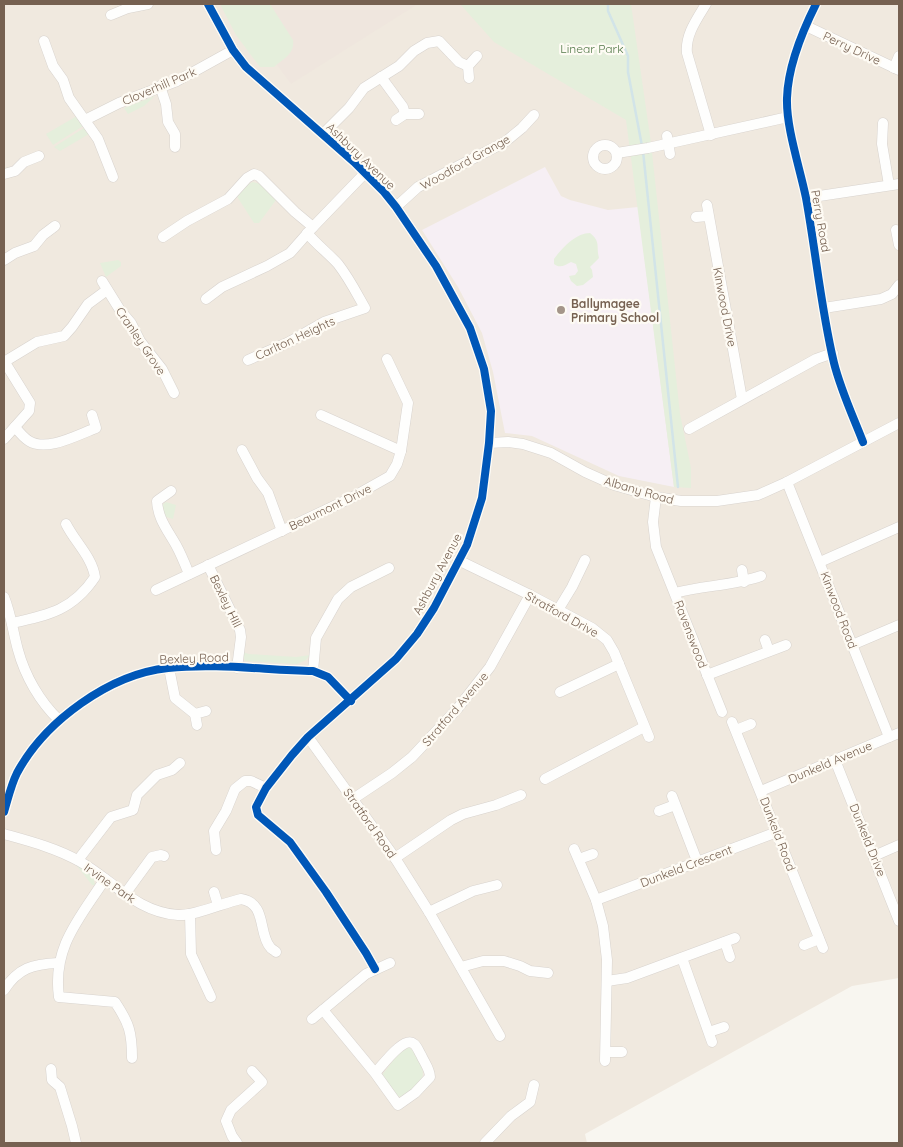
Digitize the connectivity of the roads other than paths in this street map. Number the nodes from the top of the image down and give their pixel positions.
1 (148, 4) edge
2 (208, 4) edge
3 (706, 4) edge
4 (816, 4) edge
5 (111, 16) dead end
6 (806, 26) junction
7 (44, 41) dead end
8 (233, 50) junction
9 (477, 56) dead end
10 (899, 56) edge
11 (468, 66) junction
12 (897, 69) edge
13 (382, 77) junction
14 (469, 78) dead end
15 (160, 86) junction
16 (406, 114) junction
17 (419, 114) dead end
18 (534, 115) dead end
19 (788, 117) junction
20 (85, 120) junction
21 (396, 120) dead end
22 (883, 123) dead end
23 (323, 134) junction
24 (711, 135) junction
25 (175, 147) dead end
26 (617, 153) dead end
27 (39, 156) dead end
28 (365, 173) junction
29 (4, 174) edge
30 (113, 176) dead end
31 (894, 184) edge
32 (806, 198) junction
33 (707, 205) dead end
34 (396, 207) junction
35 (708, 216) junction
36 (696, 217) dead end
37 (55, 226) dead end
38 (310, 230) junction
39 (896, 230) dead end
40 (163, 237) dead end
41 (899, 245) edge
42 (4, 260) edge
43 (899, 284) edge
44 (206, 299) dead end
45 (824, 308) junction
46 (832, 353) junction
47 (387, 359) dead end
48 (248, 360) dead end
49 (4, 362) edge
50 (174, 393) dead end
51 (742, 399) junction
52 (92, 415) dead end
53 (321, 415) dead end
54 (899, 423) edge
55 (15, 427) junction
56 (689, 429) dead end
57 (4, 439) edge
58 (863, 442) junction
59 (489, 443) junction
60 (242, 450) dead end
61 (401, 452) junction
62 (787, 482) junction
63 (171, 491) dead end
64 (656, 497) junction
65 (66, 524) dead end
66 (899, 527) edge
67 (282, 531) junction
68 (458, 560) junction
69 (585, 560) dead end
70 (820, 562) junction
71 (208, 566) junction
72 (389, 568) dead end
73 (742, 570) dead end
74 (189, 574) junction
75 (761, 576) dead end
76 (744, 582) junction
77 (156, 590) dead end
78 (675, 593) junction
79 (530, 595) junction
80 (4, 597) edge
81 (558, 610) junction
82 (12, 623) junction
83 (899, 625) edge
84 (765, 640) dead end
85 (786, 645) dead end
86 (852, 645) junction
87 (769, 651) junction
88 (619, 664) junction
89 (169, 668) junction
90 (237, 668) junction
91 (313, 671) junction
92 (707, 675) junction
93 (560, 692) dead end
94 (351, 701) junction
95 (206, 711) dead end
96 (722, 712) dead end
97 (196, 714) junction
98 (59, 720) junction
99 (751, 724) dead end
100 (197, 725) dead end
101 (644, 726) junction
102 (894, 735) edge
103 (308, 737) junction
104 (649, 737) dead end
105 (835, 760) junction
106 (180, 763) dead end
107 (4, 776) edge
108 (545, 778) dead end
109 (14, 779) junction
110 (266, 788) junction
111 (761, 791) junction
112 (521, 796) dead end
113 (353, 799) junction
114 (660, 811) dead end
115 (4, 812) edge
116 (777, 832) junction
117 (4, 834) edge
118 (899, 845) edge
119 (574, 849) dead end
120 (216, 850) dead end
121 (593, 854) dead end
122 (164, 856) dead end
123 (874, 856) junction
124 (395, 858) junction
125 (579, 859) junction
126 (78, 860) junction
127 (697, 861) junction
128 (105, 879) junction
129 (497, 886) dead end
130 (214, 892) dead end
131 (125, 894) junction
132 (596, 900) junction
133 (218, 905) junction
134 (429, 912) junction
135 (190, 914) junction
136 (899, 921) edge
137 (804, 945) dead end
138 (276, 952) dead end
139 (730, 956) dead end
140 (682, 958) junction
141 (58, 963) junction
142 (390, 963) dead end
143 (461, 966) junction
144 (375, 969) junction
145 (548, 973) dead end
146 (607, 981) junction
147 (4, 990) edge
148 (211, 997) dead end
149 (323, 1010) junction
150 (312, 1019) dead end
151 (724, 1027) dead end
152 (500, 1036) dead end
153 (622, 1052) dead end
154 (132, 1058) dead end
155 (51, 1069) dead end
156 (252, 1071) dead end
157 (375, 1074) junction
158 (534, 1085) dead end
159 (76, 1143) edge
160 (237, 1143) edge
161 (485, 1143) edge

1 - 5 street
2 - 8 street, Ashbury Avenue
3 - 24 street
4 - 6 street, Perry Road
6 - 12 street, Perry Drive
6 - 19 street, Perry Road
7 - 20 street
8 - 15 street, Cloverhill Park
8 - 23 street, Ashbury Avenue
9 - 11 street
10 - 12 street
11 - 13 street
11 - 14 street
13 - 16 street
13 - 23 street
15 - 20 street, Cloverhill Park
15 - 25 street
16 - 17 street
16 - 21 street
18 - 34 street, Woodford Grange
19 - 24 street
19 - 32 street, Perry Road
20 - 30 street
22 - 31 street
23 - 28 street, Ashbury Avenue
24 - 26 street
27 - 29 street
28 - 34 street, Ashbury Avenue
28 - 38 street
31 - 32 street
32 - 45 street, Perry Road
33 - 35 street, Kinwood Drive
34 - 59 street, Ashbury Avenue
35 - 36 street
35 - 51 street, Kinwood Drive
37 - 42 street
38 - 40 street, Carlton Heights
38 - 44 street
38 - 48 street, Carlton Heights
39 - 41 street
43 - 45 street
45 - 46 street, Perry Road
46 - 51 street
46 - 58 street, Perry Road
47 - 61 street, Beaumont Drive
49 - 50 street, Cranley Grove
49 - 55 street, Cranley Grove
51 - 56 street
52 - 55 street
53 - 61 street
54 - 58 street, Albany Road
55 - 57 street, Cranley Grove
58 - 62 street, Albany Road
59 - 64 street, Albany Road
59 - 68 street, Ashbury Avenue
60 - 67 street
61 - 67 street, Beaumont Drive
62 - 64 street, Albany Road
62 - 70 street, Kinwood Road
63 - 74 street
64 - 78 street, Ravenswood
65 - 82 street
66 - 70 street
67 - 71 street, Beaumont Drive
68 - 79 street, Stratford Drive
68 - 94 street, Ashbury Avenue
69 - 81 street
70 - 86 street, Kinwood Road
71 - 74 street, Beaumont Drive
71 - 90 street, Bexley HIll
72 - 91 street
73 - 76 street
74 - 77 street, Beaumont Drive
75 - 76 street, Ravenswood
76 - 78 street, Ravenswood
78 - 92 street, Ravenswood
79 - 81 street, Stratford Drive
79 - 113 street, Stratford Avenue
80 - 82 street
81 - 88 street, Stratford Drive
82 - 98 street
83 - 86 street
84 - 87 street
85 - 87 street, Ravenswood
86 - 102 street, Kinwood Road
87 - 92 street, Ravenswood
88 - 93 street
88 - 101 street, Stratford Drive
89 - 90 street, Bexley Road
89 - 97 street
89 - 98 street, Bexley Road
90 - 91 street, Bexley Road
91 - 94 street, Bexley Road
92 - 96 street, Ravenswood
94 - 103 street, Ashbury Avenue
95 - 97 street
97 - 100 street
98 - 109 street, Bexley Road
99 - 111 street, Dunkeld Road
101 - 104 street, Stratford Drive
101 - 108 street
102 - 105 street, Dunkeld Avenue
103 - 110 street, Ashbury Avenue
103 - 113 street, Stratford Road
105 - 111 street, Dunkeld Avenue
105 - 123 street, Dunkeld Drive
106 - 126 street
107 - 109 street
109 - 115 street, Bexley Road
110 - 120 street
110 - 144 street, Ashbury Avenue
111 - 116 street, Dunkeld Road
112 - 124 street
113 - 124 street, Stratford Road
114 - 127 street
116 - 127 street, Dunkeld Crescent
116 - 137 street, Dunkeld Road
117 - 126 street, Irvine Park
118 - 123 street
119 - 125 street
121 - 125 street
122 - 131 street
123 - 136 street, Dunkeld Drive
124 - 134 street, Stratford Road
125 - 132 street
126 - 128 street, Irvine Park
127 - 132 street, Dunkeld Crescent
128 - 131 street, Irvine Park
128 - 141 street
129 - 134 street
130 - 133 street
131 - 135 street, Irvine Park
132 - 146 street
133 - 135 street, Irvine Park
133 - 138 street, Irvine Park
134 - 143 street, Stratford Road
135 - 148 street
139 - 140 street
140 - 146 street
140 - 151 street
141 - 147 street
141 - 154 street
142 - 144 street
143 - 145 street
143 - 152 street, Stratford Road
144 - 149 street
146 - 153 street
149 - 150 street
149 - 157 street
155 - 159 street
156 - 160 street
157 - 157 street
158 - 161 street

